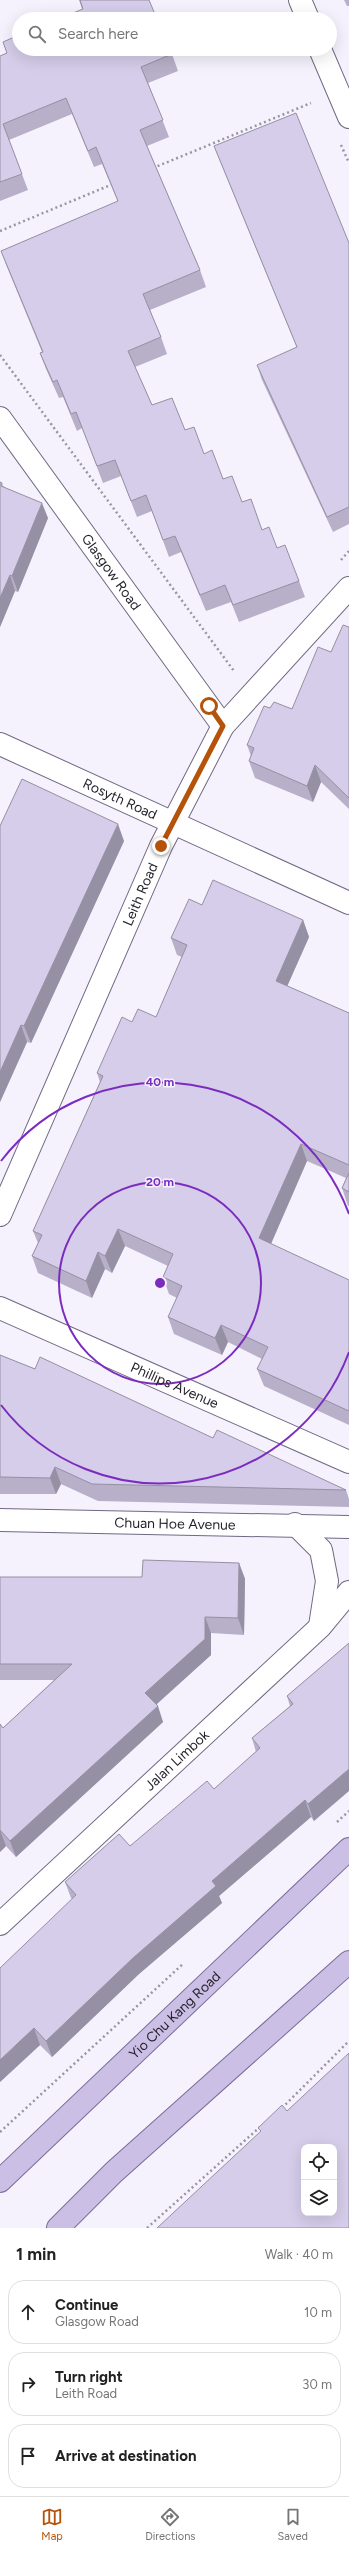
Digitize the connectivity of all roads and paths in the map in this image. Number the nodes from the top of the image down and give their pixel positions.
1 (300, 0) edge
2 (305, 12) edge
3 (323, 56) edge
4 (314, 102) dead end
5 (349, 117) edge
6 (146, 171) edge
7 (117, 183) edge
8 (0, 231) edge
9 (0, 354) edge
10 (0, 418) edge
11 (349, 588) edge
12 (238, 675) dead end
13 (223, 726) junction
14 (0, 744) edge
15 (172, 823) junction
16 (349, 903) edge
17 (0, 1215) edge
18 (0, 1308) edge
19 (349, 1462) edge
20 (0, 1520) edge
21 (295, 1524) junction
22 (349, 1527) edge
23 (349, 1592) edge
24 (320, 1627) junction
25 (349, 1811) edge
26 (332, 1828) dead end
27 (349, 1849) edge
28 (0, 1924) edge
29 (186, 1961) dead end
30 (349, 1962) edge
31 (349, 2041) edge
32 (276, 2113) edge
33 (264, 2123) edge
34 (0, 2132) edge
35 (0, 2181) edge
36 (58, 2228) edge
37 (147, 2228) edge

1 - 2 street
3 - 5 street
4 - 6 path
7 - 8 path
9 - 12 path
10 - 13 street, Glasgow Road
11 - 13 street, Leith Road
13 - 15 street, Leith Road
14 - 15 street, Rosyth Road
15 - 16 street, Rosyth Road
15 - 17 street, Leith Road
18 - 19 street, Phillips Avenue
20 - 21 street, Chuan Hoe Avenue
21 - 22 street, Chuan Hoe Avenue
21 - 24 street
23 - 24 street, Jalan Limbok
24 - 28 street, Jalan Limbok
25 - 26 path
27 - 35 main road, Yio Chu Kang Road
29 - 34 path
30 - 36 main road
31 - 32 path
33 - 37 path

